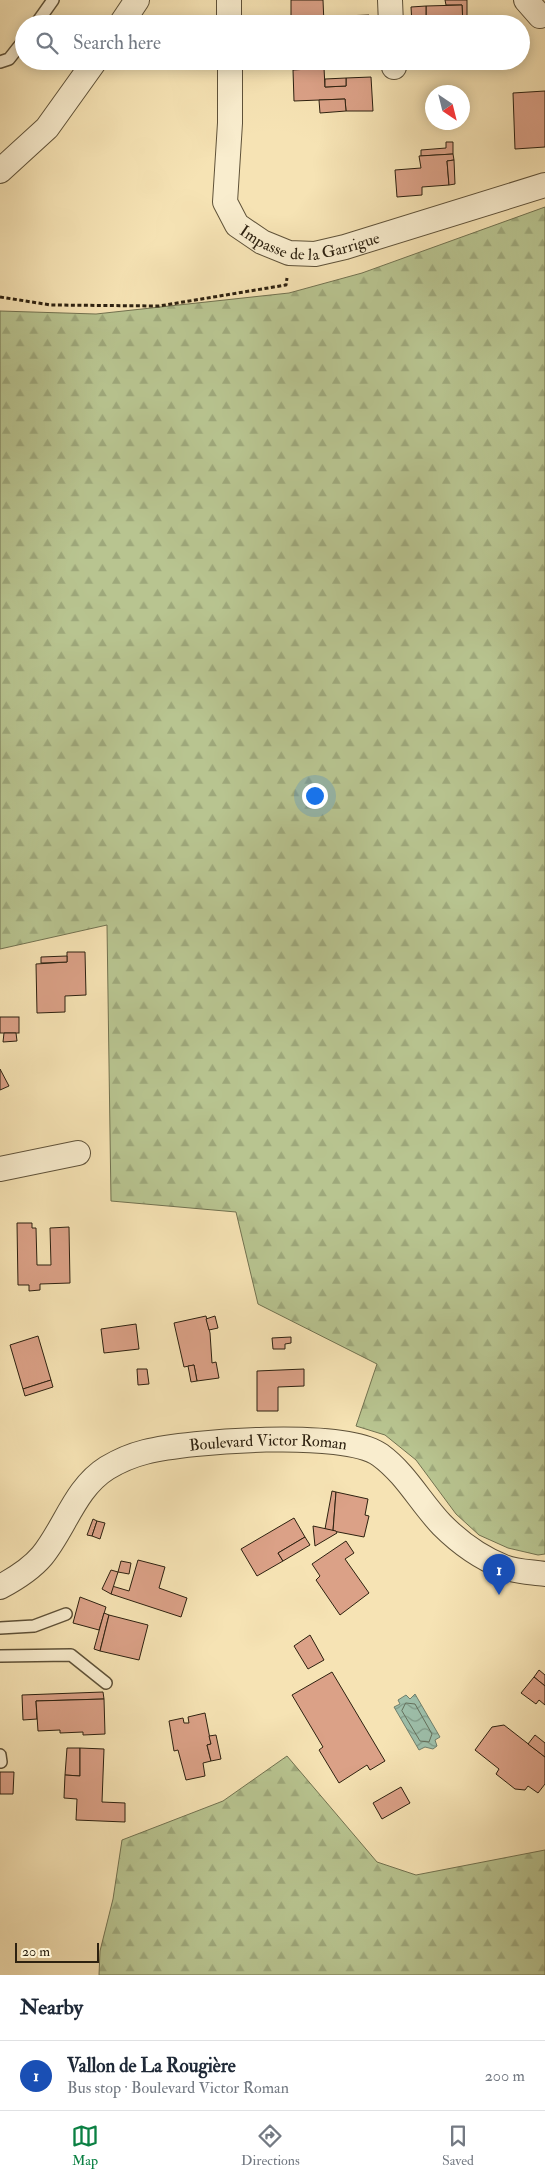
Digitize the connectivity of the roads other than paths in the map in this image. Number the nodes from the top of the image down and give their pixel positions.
1 (53, 0) edge
2 (137, 0) edge
3 (229, 0) edge
4 (390, 0) edge
5 (42, 15) edge
6 (127, 15) edge
7 (230, 15) edge
8 (391, 15) edge
9 (15, 52) edge
10 (0, 62) edge
11 (89, 70) edge
12 (230, 70) edge
13 (0, 171) edge
14 (545, 185) edge
15 (78, 1154) dead end
16 (0, 1169) edge
17 (545, 1574) edge
18 (0, 1587) edge
19 (66, 1614) dead end
20 (0, 1628) edge
21 (0, 1656) edge
22 (106, 1682) dead end
23 (0, 1755) edge
24 (0, 1762) edge

1 - 5 lane
2 - 6 street
3 - 7 street
4 - 8 street
9 - 10 lane
11 - 13 street
12 - 14 street, Impasse de la Garrigue
15 - 16 street
17 - 18 street, Boulevard Victor Roman
19 - 20 lane
21 - 22 lane
23 - 24 lane

